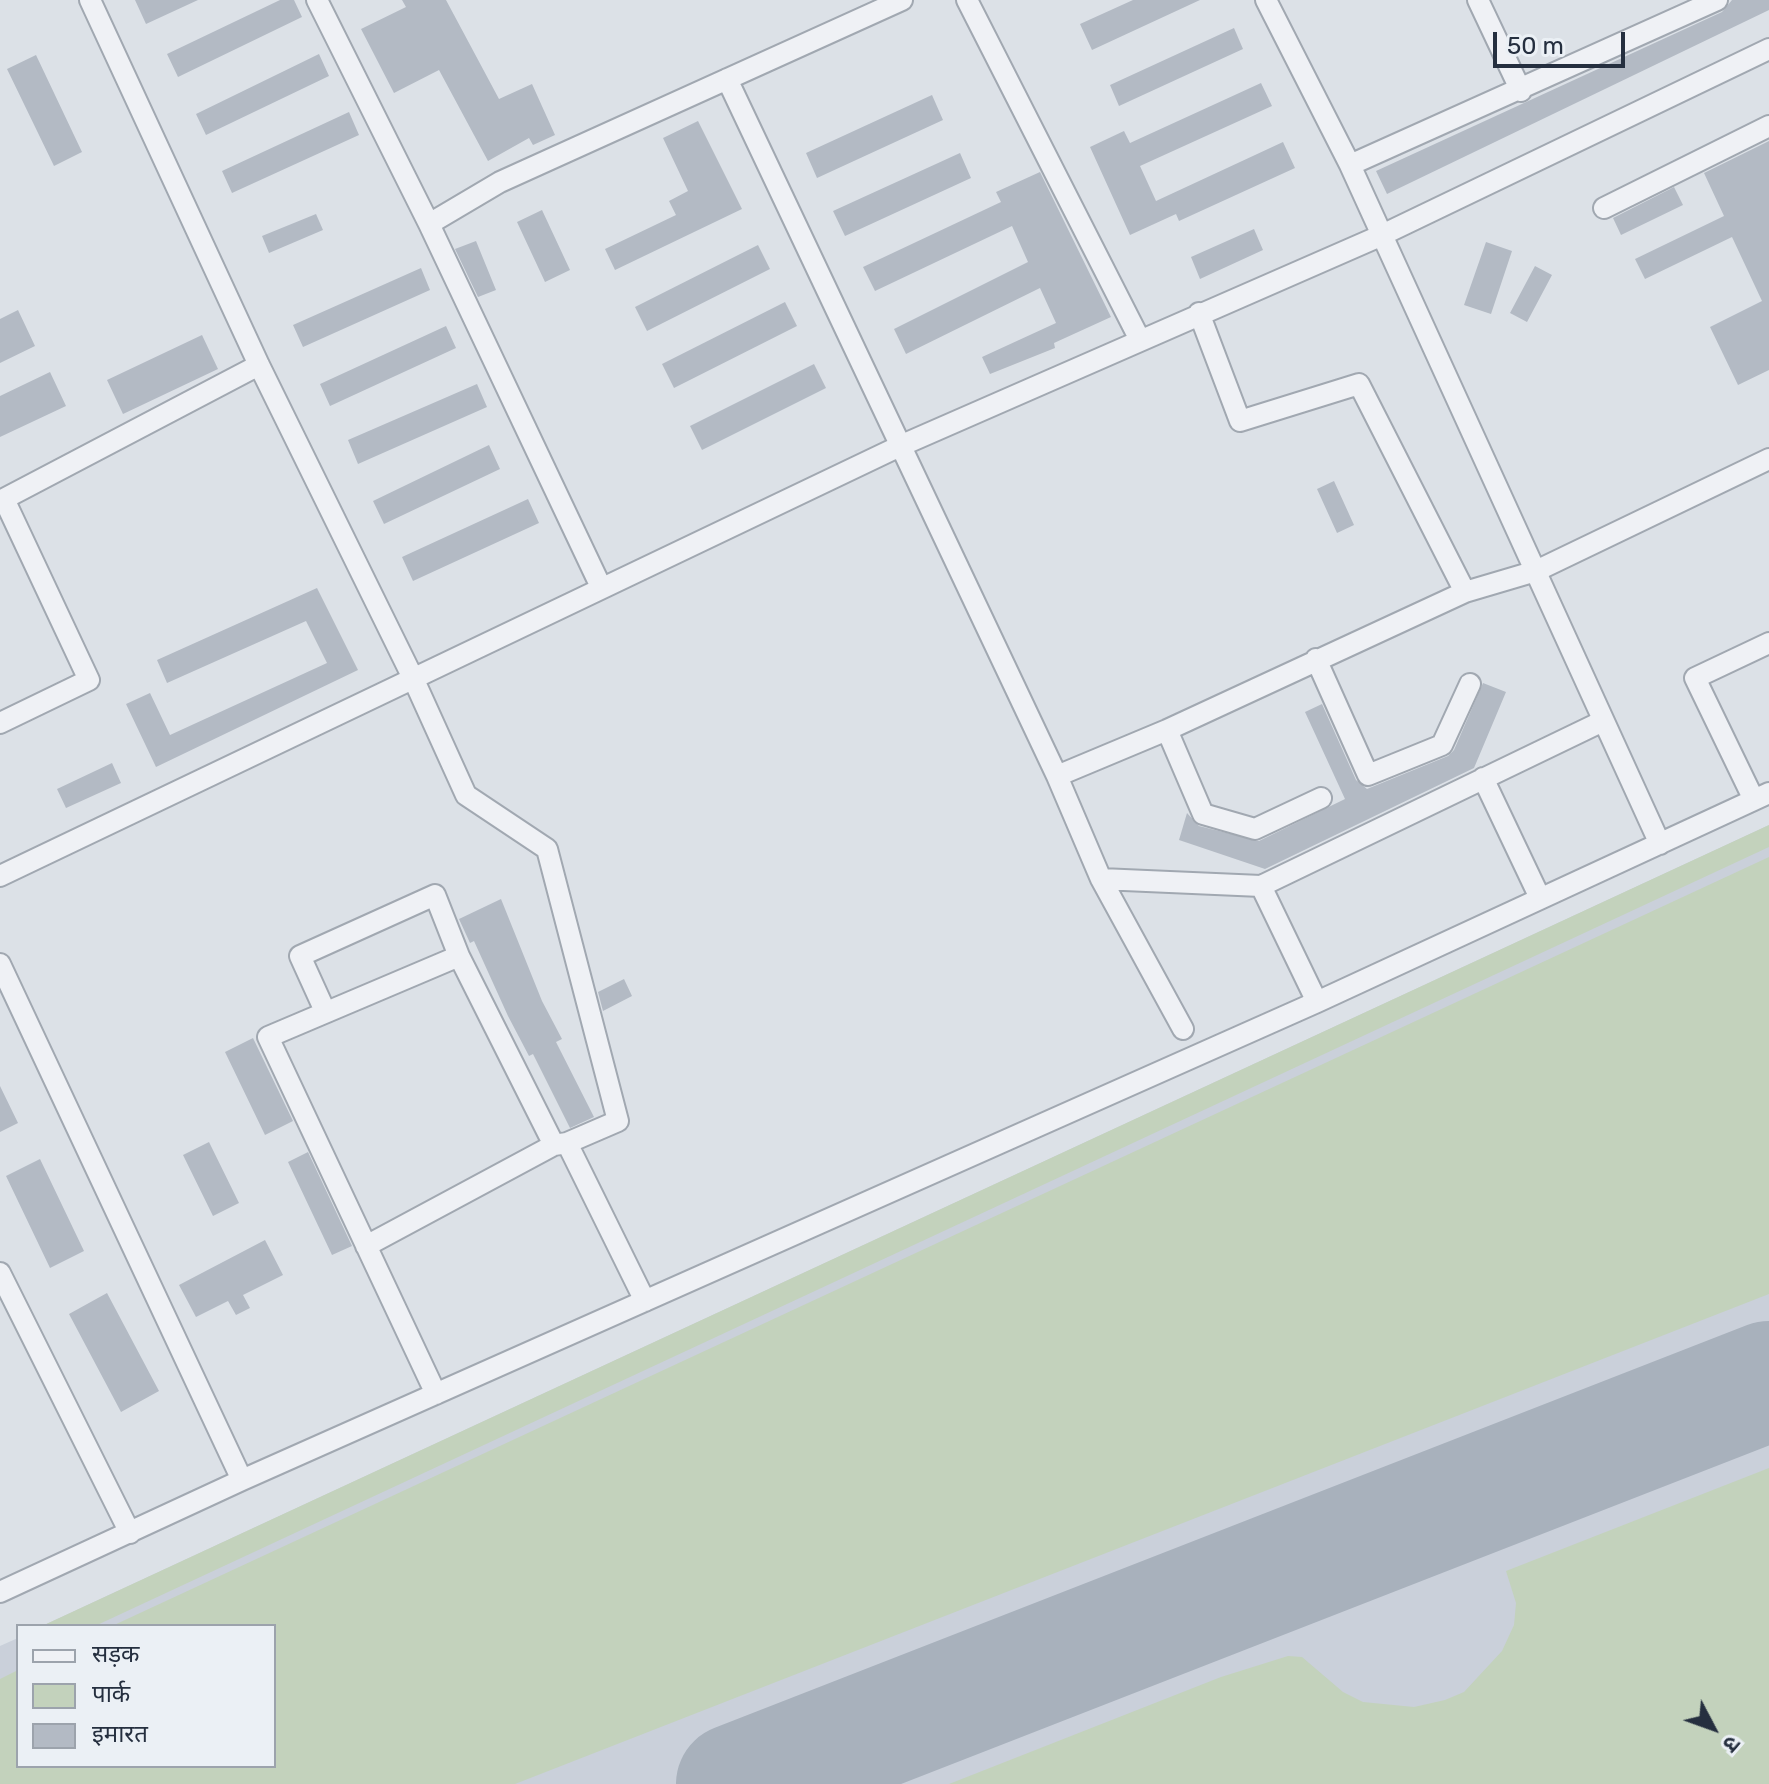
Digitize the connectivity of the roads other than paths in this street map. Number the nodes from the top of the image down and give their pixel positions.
1 (90, 0) edge
2 (317, 0) edge
3 (902, 0) edge
4 (967, 0) edge
5 (1266, 0) edge
6 (1478, 0) edge
7 (1708, 2) edge
8 (1769, 49) edge
9 (727, 79) junction
10 (1521, 91) junction
11 (1769, 126) edge
12 (1350, 165) junction
13 (1604, 208) dead end
14 (429, 224) junction
15 (1380, 236) junction
16 (1199, 313) junction
17 (1140, 340) junction
18 (259, 365) junction
19 (900, 446) junction
20 (1769, 459) edge
21 (2, 500) edge
22 (1536, 571) junction
23 (601, 587) junction
24 (1465, 592) junction
25 (1769, 643) edge
26 (1316, 659) junction
27 (413, 678) junction
28 (1470, 684) dead end
29 (1603, 721) junction
30 (0, 723) edge
31 (1167, 730) junction
32 (1057, 776) junction
33 (1483, 778) junction
34 (1762, 796) edge
35 (1321, 798) dead end
36 (1660, 844) junction
37 (0, 876) edge
38 (1101, 879) junction
39 (1261, 886) junction
40 (1540, 898) junction
41 (459, 956) junction
42 (0, 964) edge
43 (1317, 1002) junction
44 (325, 1011) junction
45 (1183, 1029) dead end
46 (560, 1144) junction
47 (366, 1246) junction
48 (0, 1273) edge
49 (645, 1301) junction
50 (436, 1394) junction
51 (242, 1480) junction
52 (130, 1533) junction
53 (0, 1591) edge

1 - 18 street
2 - 14 street
3 - 9 street
4 - 17 street
5 - 12 street
6 - 10 street
7 - 10 street
8 - 15 street
9 - 14 street
9 - 19 street
10 - 12 street
11 - 13 street
12 - 15 street
14 - 23 street
15 - 16 street
15 - 22 street
16 - 17 street
16 - 24 street
17 - 19 street
18 - 21 street
18 - 27 street
19 - 23 street
19 - 32 street
20 - 22 street
21 - 30 street
22 - 24 street
22 - 29 street
23 - 27 street
24 - 26 street
25 - 34 street
26 - 28 street
26 - 31 street
27 - 37 street
27 - 46 street
29 - 33 street
29 - 36 street
31 - 32 street
31 - 35 street
32 - 38 street
33 - 39 street
33 - 40 street
34 - 36 street
36 - 40 street
38 - 39 street
38 - 45 street
39 - 43 street
40 - 43 street
41 - 44 street
41 - 44 street
41 - 46 street
42 - 51 street
43 - 49 street
44 - 47 street
46 - 47 street
46 - 49 street
47 - 50 street
48 - 52 street
49 - 50 street
50 - 51 street
51 - 52 street
52 - 53 street

